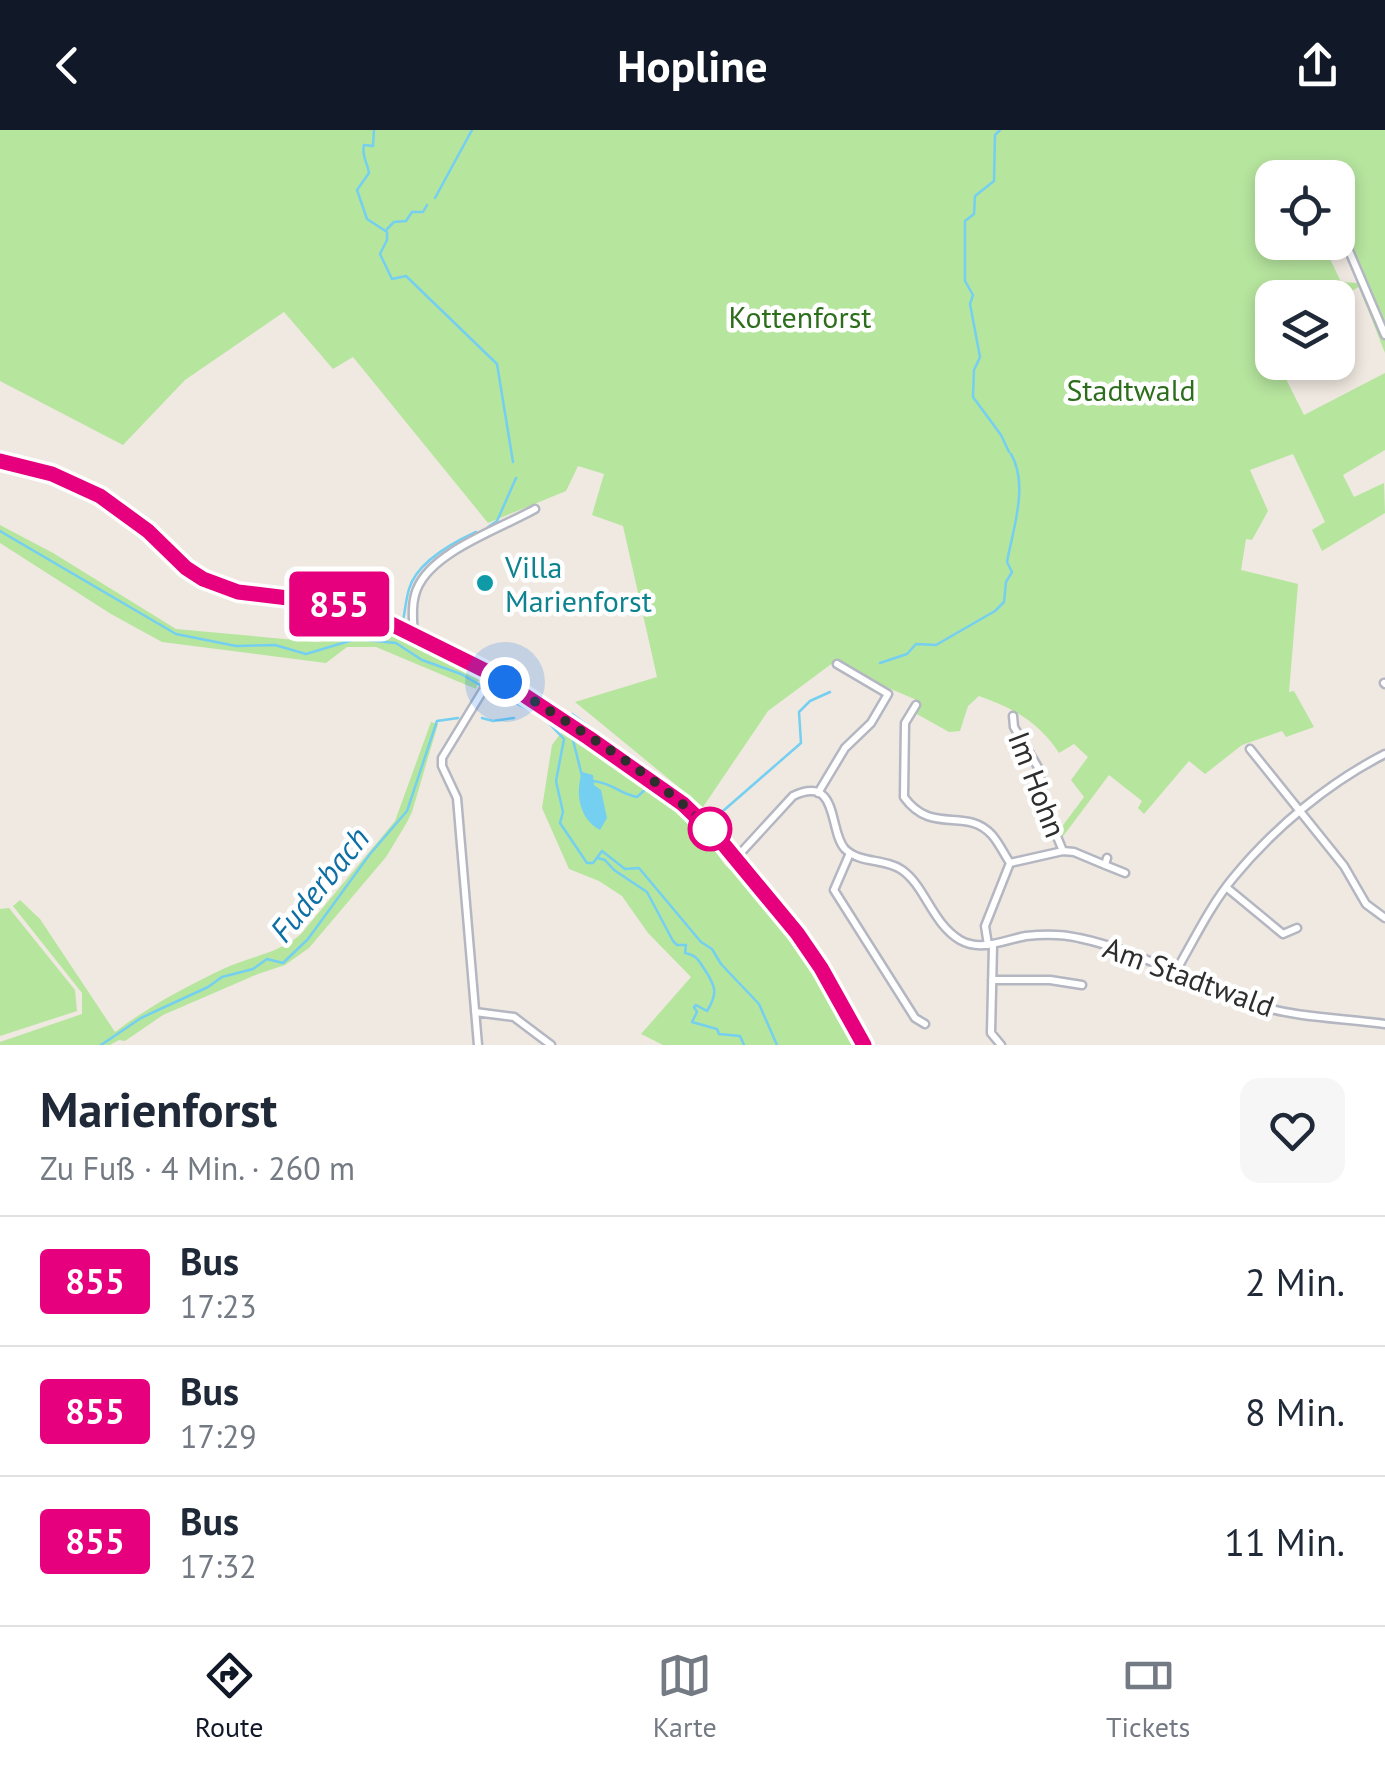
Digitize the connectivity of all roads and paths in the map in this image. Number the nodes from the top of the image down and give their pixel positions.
1 (1353, 260) edge
2 (1385, 336) edge
3 (0, 460) edge
4 (535, 509) dead end
5 (414, 638) junction
6 (837, 664) dead end
7 (492, 674) junction
8 (916, 704) dead end
9 (1013, 716) dead end
10 (1250, 749) dead end
11 (1385, 754) edge
12 (818, 794) junction
13 (1300, 812) junction
14 (1063, 851) junction
15 (850, 853) junction
16 (736, 858) junction
17 (1010, 863) junction
18 (1125, 873) dead end
19 (1226, 888) junction
20 (1385, 918) edge
21 (1297, 928) dead end
22 (990, 945) junction
23 (1176, 972) junction
24 (992, 980) junction
25 (1082, 985) dead end
26 (474, 1012) junction
27 (925, 1024) dead end
28 (1385, 1024) edge
29 (478, 1045) edge
30 (551, 1045) edge
31 (864, 1045) edge
32 (1002, 1045) edge

1 - 2 street
3 - 5 main road
4 - 5 street
5 - 7 main road
6 - 12 street
7 - 16 main road
7 - 26 street
8 - 17 street, Im Hohn
9 - 14 street, Im Hohn
10 - 13 street
11 - 13 street
12 - 15 street
12 - 16 street
13 - 19 street
13 - 20 street
14 - 17 street, Im Hohn
14 - 18 street, Im Hohn
15 - 22 street
15 - 27 street
16 - 31 main road
17 - 22 street, Im Hohn
19 - 21 street
19 - 23 street
22 - 23 street, Am Stadtwald
22 - 24 street
23 - 28 street, Am Stadtwald
24 - 25 street, Am Stadtwald
24 - 32 street
26 - 29 street
26 - 30 street

